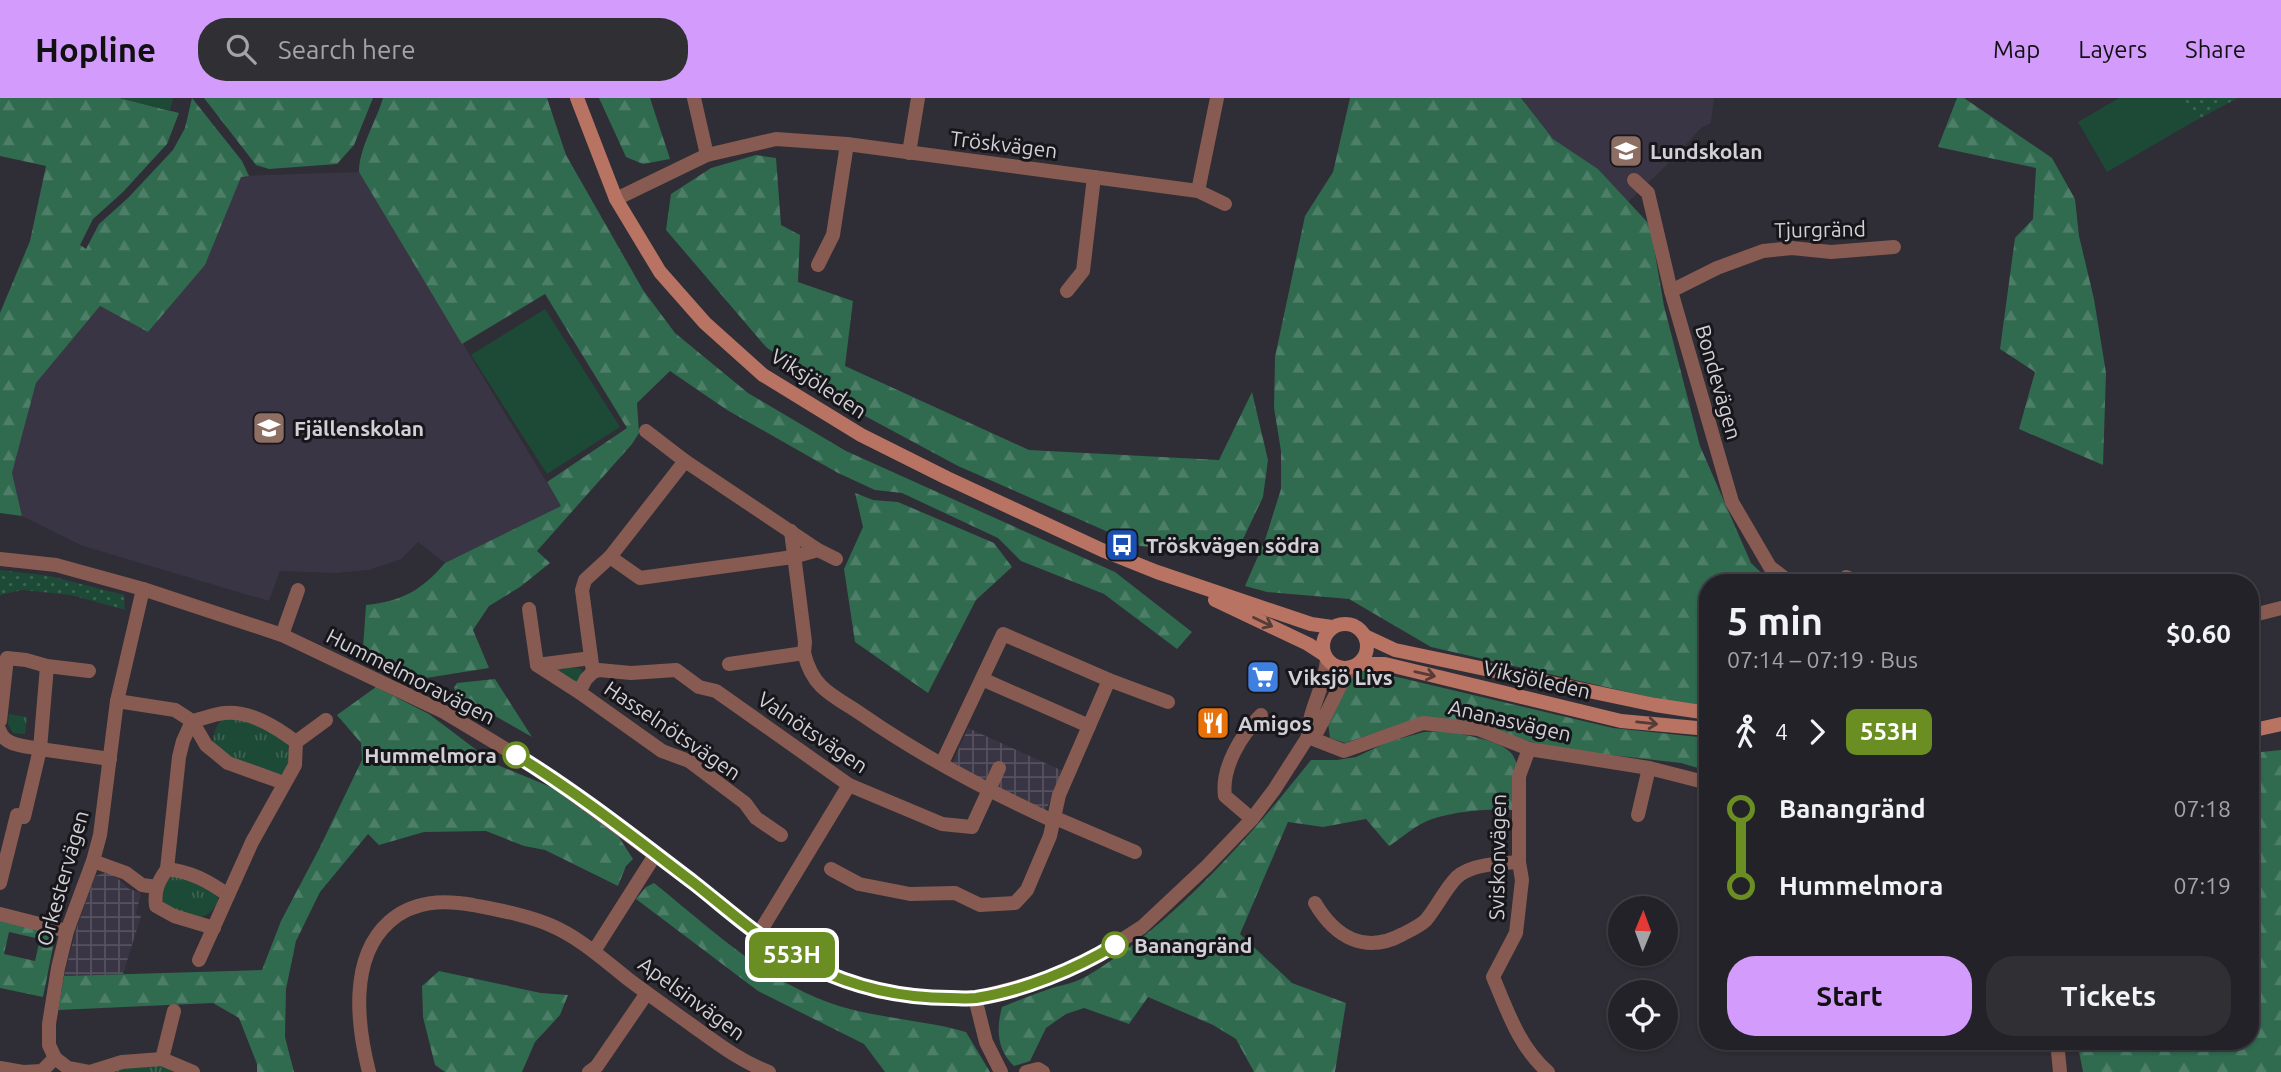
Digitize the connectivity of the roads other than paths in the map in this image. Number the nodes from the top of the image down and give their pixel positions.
1 (577, 98) edge
2 (694, 98) edge
3 (918, 98) edge
4 (1217, 98) edge
5 (847, 144) junction
6 (909, 153) junction
7 (707, 155) junction
8 (1094, 177) junction
9 (1634, 180) dead end
10 (1198, 191) junction
11 (616, 199) junction
12 (1225, 204) dead end
13 (1894, 247) dead end
14 (818, 265) dead end
15 (1067, 291) dead end
16 (1671, 291) junction
17 (646, 430) dead end
18 (685, 461) junction
19 (791, 531) junction
20 (818, 550) junction
21 (793, 556) junction
22 (610, 557) junction
23 (1, 559) edge
24 (836, 559) dead end
25 (1157, 572) junction
26 (1779, 574) edge
27 (143, 589) junction
28 (298, 590) dead end
29 (2281, 608) edge
30 (529, 609) dead end
31 (2259, 614) edge
32 (1332, 627) junction
33 (282, 635) junction
34 (1365, 636) junction
35 (804, 653) junction
36 (4, 657) edge
37 (1326, 657) junction
38 (729, 664) dead end
39 (537, 665) junction
40 (592, 665) junction
41 (1355, 665) junction
42 (47, 666) junction
43 (89, 671) dead end
44 (982, 679) junction
45 (1109, 680) junction
46 (579, 692) junction
47 (117, 701) junction
48 (1168, 702) dead end
49 (1699, 712) edge
50 (1262, 715) dead end
51 (326, 720) dead end
52 (0, 721) edge
53 (192, 722) junction
54 (2281, 724) edge
55 (1089, 726) junction
56 (1699, 728) edge
57 (2259, 729) edge
58 (0, 731) edge
59 (1308, 737) junction
60 (296, 742) junction
61 (1528, 749) junction
62 (40, 750) junction
63 (110, 760) junction
64 (942, 763) junction
65 (999, 768) dead end
66 (1649, 768) junction
67 (1699, 781) edge
68 (284, 783) junction
69 (849, 785) junction
70 (988, 791) junction
71 (1638, 816) dead end
72 (1054, 819) junction
73 (1252, 819) junction
74 (781, 835) dead end
75 (1135, 852) dead end
76 (655, 855) junction
77 (93, 861) junction
78 (1519, 862) junction
79 (167, 869) junction
80 (831, 869) dead end
81 (0, 883) edge
82 (157, 887) junction
83 (228, 895) junction
84 (1315, 902) dead end
85 (0, 914) edge
86 (214, 928) junction
87 (67, 931) junction
88 (758, 935) junction
89 (594, 951) junction
90 (200, 960) dead end
91 (647, 993) junction
92 (975, 998) junction
93 (174, 1012) dead end
94 (2058, 1050) edge
95 (55, 1058) junction
96 (162, 1059) junction
97 (0, 1068) edge
98 (595, 1070) edge
99 (90, 1072) edge
100 (193, 1072) edge
101 (369, 1072) edge
102 (769, 1072) edge
103 (1001, 1072) edge
104 (1026, 1072) edge
105 (1043, 1072) edge
106 (1548, 1072) edge
107 (2060, 1072) edge

1 - 11 main road, Viksjöleden
2 - 7 street
3 - 6 street
4 - 10 street
5 - 6 street, Tröskvägen
5 - 7 street, Tröskvägen
5 - 14 street
6 - 8 street, Tröskvägen
7 - 11 street, Tröskvägen
8 - 10 street, Tröskvägen
8 - 15 street
9 - 16 street, Bondevägen
10 - 12 street, Tröskvägen
11 - 25 main road, Viksjöleden
13 - 16 street, Tjurgränd
16 - 26 street, Bondevägen
17 - 18 street
18 - 19 street
18 - 22 street
19 - 20 street
19 - 21 street
20 - 21 street
20 - 24 street
21 - 22 street
21 - 35 street
22 - 40 street
23 - 27 street, Hummelmoravägen
25 - 32 main road, Viksjöleden
25 -> 37 main road, Viksjöleden
27 - 33 street, Hummelmoravägen
27 - 47 street, Orkestervägen
28 - 33 street
29 - 31 street
30 - 39 street
32 - 34 main road
32 - 37 main road
33 - 76 street, Hummelmoravägen
34 - 41 main road
34 - 49 main road, Viksjöleden
35 - 38 street
35 - 64 street
36 - 42 street
36 - 52 street
37 - 41 main road
37 - 59 street, Hummelmoravägen
39 - 40 street
39 - 46 street, Hasselnötsvägen
40 - 46 street
40 - 69 street, Valnötsvägen
41 -> 56 main road, Viksjöleden
41 - 59 street, Hummelmoravägen
42 - 43 street
42 - 62 street
44 - 45 street
44 - 55 street
44 - 64 street
45 - 48 street
45 - 55 street
46 - 74 street, Hasselnötsvägen
47 - 53 street
47 - 63 street, Orkestervägen
50 - 73 street
51 - 60 street
53 - 60 street
53 - 68 street
53 - 79 street
54 - 57 main road
55 - 72 street
58 - 62 street
59 - 61 street, Ananasvägen
59 - 73 street, Hummelmoravägen
60 - 68 street
61 - 66 street, Ananasvägen
61 - 78 street, Sviskonvägen
62 - 63 street
62 - 81 street
63 - 77 street, Orkestervägen
64 - 70 street
65 - 70 street
66 - 67 street, Ananasvägen
66 - 71 street
68 - 83 street
69 - 70 street, Valnötsvägen
69 - 88 street
70 - 72 street
72 - 75 street
72 - 80 street
73 - 92 street, Hummelmoravägen
76 - 88 street, Hummelmoravägen
76 - 89 street
77 - 82 street
77 - 87 street, Orkestervägen
78 - 84 street
78 - 106 street, Sviskonvägen
79 - 82 street
79 - 83 street
82 - 86 street
83 - 86 street
85 - 87 street
86 - 90 street
87 - 95 street, Orkestervägen
88 - 92 street, Hummelmoravägen
89 - 91 street, Apelsinvägen
89 - 101 street, Apelsinvägen
91 - 98 street
91 - 102 street, Apelsinvägen
92 - 103 street
93 - 96 street
94 - 107 street
95 - 97 street
95 - 99 street
96 - 99 street
96 - 100 street
104 - 105 street

